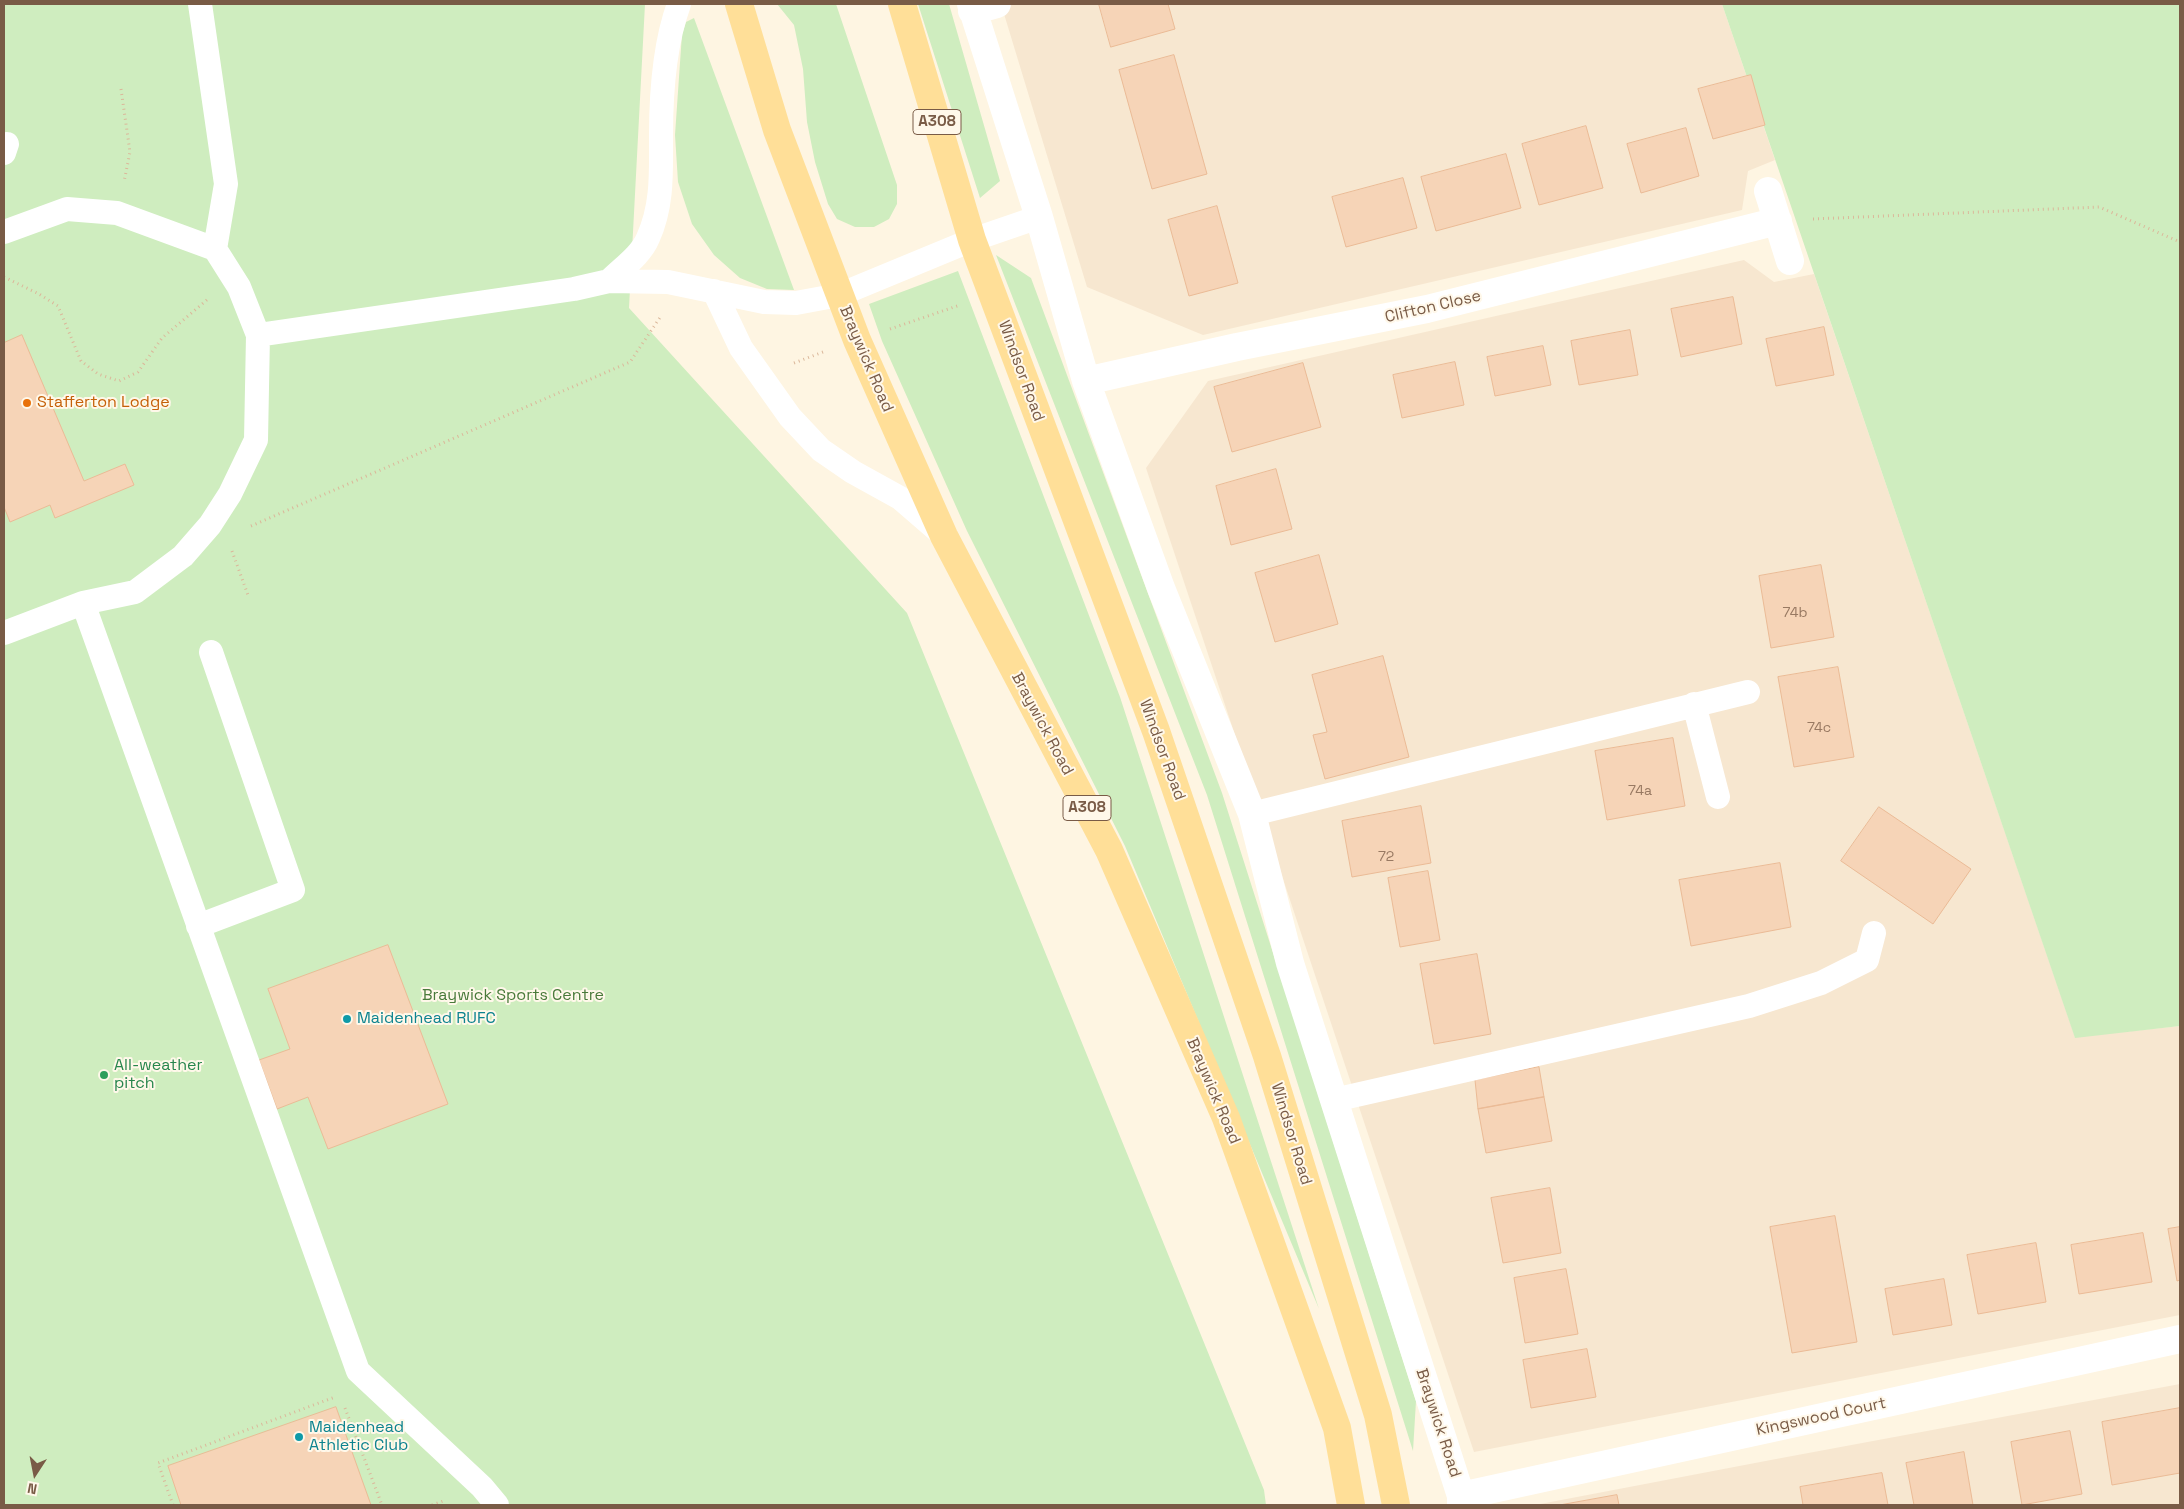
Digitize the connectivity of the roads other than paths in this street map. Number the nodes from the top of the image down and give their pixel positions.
1 (200, 4) edge
2 (679, 4) edge
3 (739, 4) edge
4 (902, 4) edge
5 (980, 6) edge
6 (1768, 191) dead end
7 (1039, 217) junction
8 (1778, 221) junction
9 (4, 232) edge
10 (972, 240) junction
11 (214, 248) junction
12 (1790, 261) dead end
13 (609, 281) junction
14 (714, 291) junction
15 (839, 295) junction
16 (258, 335) junction
17 (1086, 381) junction
18 (944, 536) junction
19 (83, 603) junction
20 (4, 633) edge
21 (211, 652) dead end
22 (1748, 692) dead end
23 (1694, 704) junction
24 (1718, 797) dead end
25 (1252, 814) junction
26 (198, 926) junction
27 (1874, 933) dead end
28 (1334, 1100) junction
29 (2180, 1339) edge
30 (1461, 1500) edge
31 (497, 1505) edge
32 (1351, 1505) edge
33 (1396, 1505) edge

1 - 11 lane
2 - 13 lane
3 - 15 main road, Braywick Road / A308
4 - 10 main road, Windsor Road / A308
5 - 7 street, Braywick Road
6 - 8 street
7 - 10 lane
7 - 17 street, Braywick Road
8 - 12 street
8 - 17 street, Clifton Close
9 - 11 lane
10 - 15 lane
10 - 33 main road, Windsor Road / A308
11 - 16 lane
13 - 14 lane
13 - 16 lane
14 - 15 lane
14 - 18 lane
15 - 18 main road, Braywick Road / A308
16 - 19 lane
17 - 25 street, Braywick Road
18 - 32 main road, Braywick Road / A308
19 - 20 lane
19 - 26 lane
21 - 26 lane
22 - 23 lane
23 - 24 lane
23 - 25 lane
25 - 28 street, Braywick Road
26 - 31 lane
27 - 28 lane
28 - 30 street, Braywick Road
29 - 30 street, Kingswood Court

